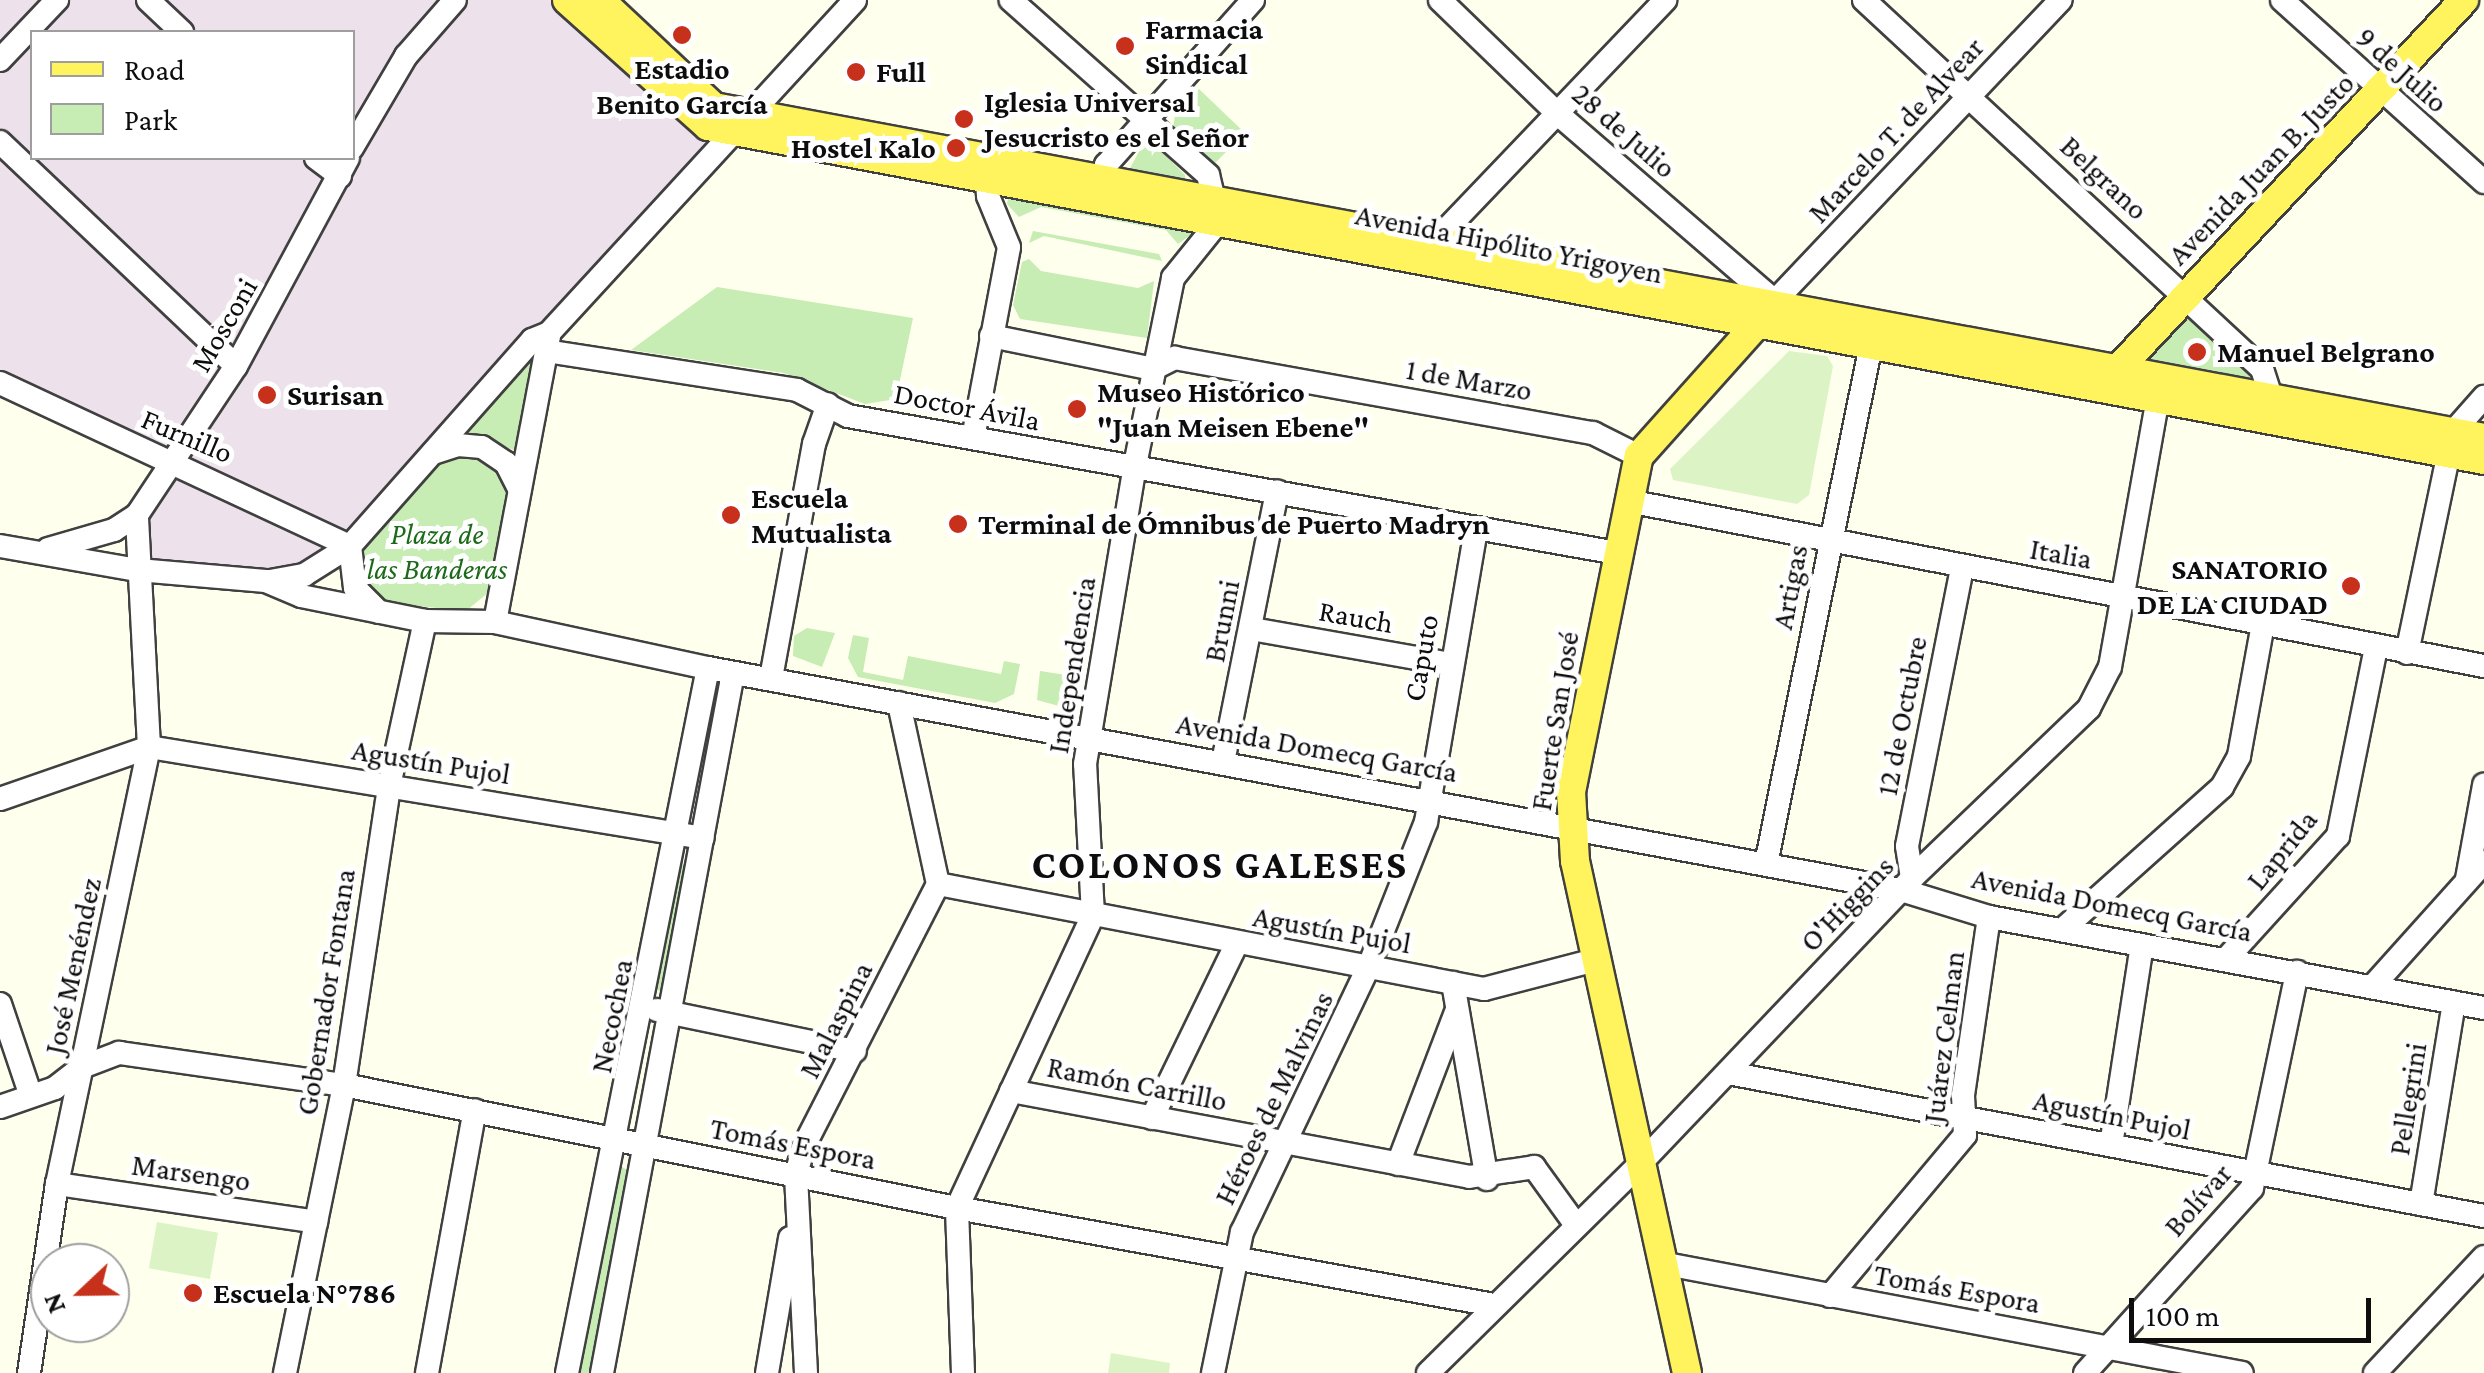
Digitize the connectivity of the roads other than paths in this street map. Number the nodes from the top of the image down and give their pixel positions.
1 (57, 0) edge
2 (148, 0) edge
3 (455, 0) edge
4 (567, 0) edge
5 (600, 0) edge
6 (854, 0) edge
7 (1011, 0) edge
8 (1252, 0) edge
9 (1440, 0) edge
10 (1665, 0) edge
11 (1864, 0) edge
12 (2060, 0) edge
13 (2282, 0) edge
14 (2464, 0) edge
15 (180, 30) edge
16 (0, 60) edge
17 (2379, 92) junction
18 (1970, 95) junction
19 (755, 112) junction
20 (1558, 114) junction
21 (1147, 116) junction
22 (733, 131) junction
23 (0, 142) edge
24 (355, 143) edge
25 (344, 167) edge
26 (986, 168) junction
27 (2484, 182) edge
28 (1100, 189) junction
29 (1219, 210) junction
30 (1434, 251) junction
31 (2186, 295) junction
32 (1767, 313) junction
33 (1873, 333) junction
34 (991, 336) junction
35 (548, 342) junction
36 (236, 366) junction
37 (1153, 368) junction
38 (2115, 378) junction
39 (0, 384) edge
40 (2484, 397) edge
41 (2158, 398) junction
42 (828, 404) junction
43 (2269, 408) junction
44 (973, 438) junction
45 (2484, 438) edge
46 (2450, 442) junction
47 (432, 453) junction
48 (1639, 456) junction
49 (2484, 460) edge
50 (176, 461) junction
51 (1134, 470) junction
52 (520, 490) junction
53 (1277, 491) junction
54 (1628, 501) junction
55 (136, 515) junction
56 (1476, 529) junction
57 (1830, 539) junction
58 (0, 546) edge
59 (350, 546) junction
60 (30, 552) junction
61 (1616, 553) junction
62 (1962, 567) junction
63 (138, 570) junction
64 (266, 581) junction
65 (2124, 596) junction
66 (381, 614) junction
67 (425, 621) junction
68 (495, 622) junction
69 (2263, 624) junction
70 (1252, 628) junction
71 (2376, 648) junction
72 (2407, 652) junction
73 (1450, 664) junction
74 (2484, 666) edge
75 (708, 668) junction
76 (734, 672) junction
77 (772, 678) junction
78 (899, 703) junction
79 (1089, 736) junction
80 (149, 748) junction
81 (1223, 762) junction
82 (2484, 784) edge
83 (388, 786) junction
84 (1428, 798) junction
85 (0, 800) edge
86 (1570, 827) junction
87 (676, 832) junction
88 (702, 838) junction
89 (2484, 862) edge
90 (1766, 864) junction
91 (2467, 879) junction
92 (938, 884) junction
93 (1906, 884) junction
94 (1093, 915) junction
95 (1990, 916) junction
96 (2062, 930) junction
97 (1237, 943) junction
98 (2142, 945) junction
99 (2227, 958) junction
100 (1595, 960) junction
101 (1370, 966) junction
102 (2296, 972) junction
103 (1453, 983) junction
104 (2372, 988) junction
105 (2454, 1003) junction
106 (0, 1004) edge
107 (645, 1008) junction
108 (2484, 1008) edge
109 (1457, 1009) junction
110 (670, 1013) junction
111 (854, 1051) junction
112 (82, 1067) junction
113 (1728, 1072) junction
114 (344, 1085) junction
115 (1011, 1091) junction
116 (31, 1096) junction
117 (0, 1107) edge
118 (474, 1110) junction
119 (1152, 1118) junction
120 (1968, 1118) junction
121 (616, 1139) junction
122 (1289, 1144) junction
123 (644, 1145) junction
124 (2111, 1146) junction
125 (1398, 1164) junction
126 (1638, 1166) junction
127 (2259, 1174) junction
128 (796, 1175) junction
129 (1487, 1179) junction
130 (56, 1184) junction
131 (2420, 1204) junction
132 (957, 1208) junction
133 (2484, 1216) edge
134 (316, 1222) junction
135 (1576, 1225) junction
136 (2484, 1256) edge
137 (1234, 1259) junction
138 (1661, 1262) junction
139 (1830, 1296) junction
140 (1494, 1305) junction
141 (2108, 1347) junction
142 (1684, 1372) edge
143 (29, 1373) edge
144 (286, 1373) edge
145 (427, 1373) edge
146 (567, 1373) edge
147 (602, 1373) edge
148 (767, 1373) edge
149 (806, 1373) edge
150 (963, 1373) edge
151 (1213, 1373) edge
152 (1428, 1373) edge
153 (2085, 1373) edge
154 (2242, 1373) edge
155 (2375, 1373) edge

1 - 16 street
2 - 15 street
3 - 24 street
4 - 22 main road, Avenida Hipólito Yrigoyen
5 - 19 main road, Avenida Hipólito Yrigoyen
6 - 19 street
7 - 21 street
8 - 21 street
9 - 20 street, 28 de Julio
10 - 20 street
11 - 18 street, Belgrano
12 - 18 street, Marcelo T. de Alvear
13 - 17 street, 9 de Julio
14 - 17 main road, Avenida Juan B. Justo
17 - 27 street, 9 de Julio
17 - 31 main road, Avenida Juan B. Justo
18 - 31 street, Belgrano
18 - 32 street, Marcelo T. de Alvear
19 - 22 street
19 - 26 main road, Avenida Hipólito Yrigoyen
20 - 30 street
20 - 32 street, 28 de Julio
21 - 28 street
21 - 29 street
22 - 26 main road, Avenida Hipólito Yrigoyen
22 - 35 street
23 - 36 street
25 - 36 street, Mosconi
26 - 28 main road, Avenida Hipólito Yrigoyen
26 - 34 street
28 - 29 main road, Avenida Hipólito Yrigoyen
29 - 30 main road, Avenida Hipólito Yrigoyen
29 - 37 street, Independencia
30 - 32 main road, Avenida Hipólito Yrigoyen
31 - 38 main road, Avenida Juan B. Justo
31 - 43 street, Belgrano
32 - 33 main road, Avenida Hipólito Yrigoyen
32 - 48 main road, Fuerte San José
33 - 38 main road, Avenida Hipólito Yrigoyen
33 - 57 street, Artigas
34 - 37 street, 1 de Marzo
34 - 44 street
35 - 42 street, Doctor Ávila
35 - 47 street
35 - 52 street
36 - 50 street, Mosconi
37 - 48 street, 1 de Marzo
37 - 51 street, Independencia
38 - 41 main road, Avenida Hipólito Yrigoyen
38 - 43 main road, Avenida Hipólito Yrigoyen
39 - 50 street, Furnillo
40 - 46 street
41 - 43 main road, Avenida Hipólito Yrigoyen
41 - 65 street, O'Higgins
42 - 44 street, Doctor Ávila
42 - 77 street
43 - 46 main road, Avenida Hipólito Yrigoyen
44 - 51 street, Doctor Ávila
45 - 46 main road, Avenida Hipólito Yrigoyen
46 - 49 main road, Avenida Hipólito Yrigoyen
46 - 72 street
47 - 52 street
47 - 59 street
48 - 54 main road, Fuerte San José
50 - 55 street, Mosconi
50 - 59 street, Furnillo
51 - 53 street, Doctor Ávila
51 - 79 street, Independencia
52 - 68 street
53 - 56 street, Doctor Ávila
53 - 70 street, Brunni
54 - 57 street, Italia
54 - 61 main road, Fuerte San José
55 - 60 street, Mosconi
55 - 63 street
56 - 61 street, Doctor Ávila
56 - 73 street, Caputo
57 - 62 street, Italia
57 - 90 street, Artigas
58 - 60 street, Avenida Domecq García
59 - 64 street
59 - 66 street
60 - 63 street, Avenida Domecq García
61 - 86 main road, Fuerte San José
62 - 65 street, Italia
62 - 93 street, 12 de Octubre
63 - 64 street, Avenida Domecq García
63 - 80 street, José Menéndez
64 - 66 street, Avenida Domecq García
65 - 69 street, Italia
65 - 93 street, O'Higgins
66 - 67 street, Avenida Domecq García
67 - 68 street, Avenida Domecq García
67 - 83 street, Gobernador Fontana
68 - 75 street, Avenida Domecq García
69 - 71 street, Italia
69 - 96 street
70 - 73 street, Rauch
70 - 81 street, Brunni
71 - 72 street, Italia
71 - 99 street, Laprida
72 - 74 street, Italia
73 - 84 street, Caputo
75 - 76 street, Avenida Domecq García
75 - 87 street, Necochea
76 - 77 street, Avenida Domecq García
76 - 88 street, Necochea
77 - 78 street, Avenida Domecq García
78 - 79 street, Avenida Domecq García
78 - 92 street
79 - 81 street, Avenida Domecq García
79 - 94 street, Independencia
80 - 83 street, Agustín Pujol
80 - 85 street
80 - 112 street, José Menéndez
81 - 84 street, Avenida Domecq García
82 - 91 street
83 - 87 street, Agustín Pujol
83 - 114 street, Gobernador Fontana
84 - 86 street, Avenida Domecq García
84 - 101 street, Héroes de Malvinas
86 - 90 street, Avenida Domecq García
86 - 100 main road, Fuerte San José
87 - 88 street, Agustín Pujol
87 - 107 street, Necochea
88 - 110 street, Necochea
89 - 91 street
90 - 93 street, Avenida Domecq García
91 - 104 street
92 - 94 street, Agustín Pujol
92 - 111 street, Malaspina
93 - 95 street, Avenida Domecq García
93 - 113 street, O'Higgins
94 - 97 street, Agustín Pujol
94 - 115 street, Independencia
95 - 96 street, Avenida Domecq García
95 - 120 street, Juárez Celman
96 - 98 street, Avenida Domecq García
97 - 101 street, Agustín Pujol
97 - 119 street
98 - 99 street, Avenida Domecq García
98 - 124 street
99 - 102 street, Avenida Domecq García
100 - 103 street, Agustín Pujol
100 - 126 main road, Fuerte San José
101 - 103 street, Agustín Pujol
101 - 122 street, Héroes de Malvinas
102 - 104 street, Avenida Domecq García
102 - 127 street, Bolívar
103 - 109 street
104 - 105 street, Avenida Domecq García
105 - 108 street, Avenida Domecq García
105 - 131 street, Pellegrini
106 - 116 street
107 - 110 street
107 - 121 street, Necochea
109 - 125 street
109 - 129 street
110 - 111 street
110 - 123 street, Necochea
111 - 128 street, Malaspina
112 - 114 street, Tomás Espora
112 - 116 street, Tomás Espora
112 - 130 street, José Menéndez
113 - 120 street, Agustín Pujol
113 - 126 street, O'Higgins
114 - 118 street, Tomás Espora
114 - 134 street, Gobernador Fontana
115 - 119 street, Ramón Carrillo
115 - 132 street, Independencia
116 - 117 street, Tomás Espora
118 - 121 street, Tomás Espora
118 - 145 street
119 - 122 street, Ramón Carrillo
120 - 124 street, Agustín Pujol
120 - 139 street, Juárez Celman
121 - 123 street, Tomás Espora
121 - 146 street, Necochea
122 - 125 street, Ramón Carrillo
122 - 137 street, Héroes de Malvinas
123 - 128 street, Tomás Espora
123 - 147 street, Necochea
124 - 127 street, Agustín Pujol
125 - 129 street, Ramón Carrillo
126 - 135 street, O'Higgins
126 - 138 main road, Fuerte San José
127 - 131 street, Agustín Pujol
127 - 141 street, Bolívar
128 - 132 street, Tomás Espora
128 - 148 street
128 - 149 street, Malaspina
129 - 135 street, Ramón Carrillo
130 - 134 street, Marsengo
130 - 143 street, José Menéndez
131 - 133 street, Agustín Pujol
132 - 137 street, Tomás Espora
132 - 150 street, Independencia
134 - 144 street, Gobernador Fontana
135 - 140 street, O'Higgins
136 - 155 street
137 - 140 street, Tomás Espora
137 - 151 street, Héroes de Malvinas
138 - 139 street, Tomás Espora
138 - 142 main road, Fuerte San José
139 - 141 street, Tomás Espora
140 - 152 street, O'Higgins
141 - 153 street, Bolívar
141 - 154 street, Tomás Espora

